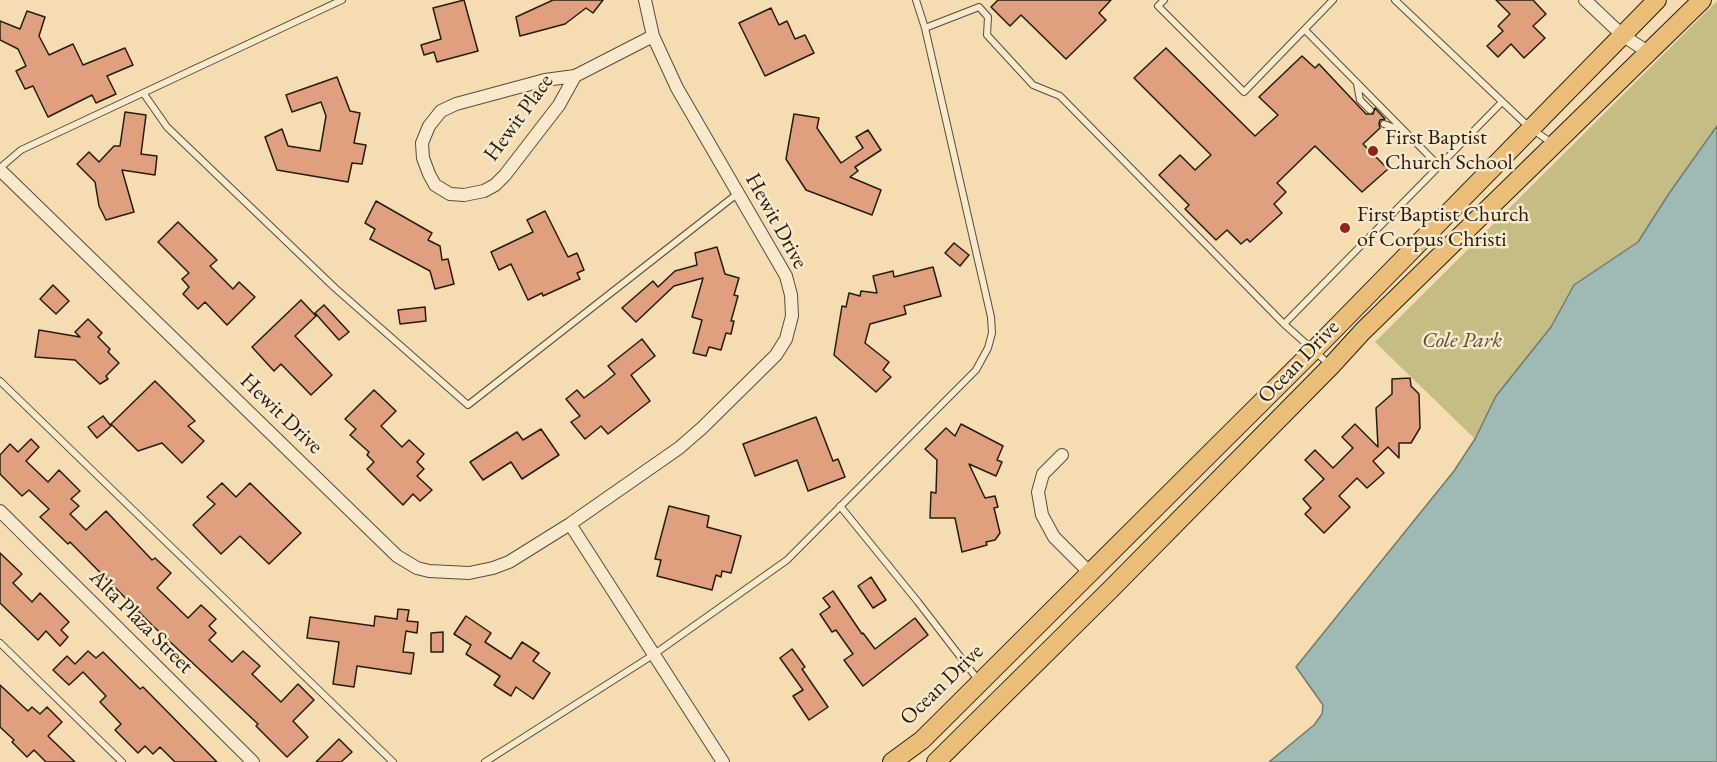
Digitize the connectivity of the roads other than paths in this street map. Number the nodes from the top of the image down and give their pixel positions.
1 (342, 0) edge
2 (645, 0) edge
3 (916, 0) edge
4 (1164, 0) edge
5 (1333, 0) edge
6 (1395, 0) edge
7 (1585, 0) edge
8 (1657, 0) edge
9 (1702, 0) edge
10 (925, 28) junction
11 (1305, 30) junction
12 (1622, 35) junction
13 (653, 36) junction
14 (1648, 52) junction
15 (575, 76) junction
16 (1357, 83) junction
17 (144, 94) junction
18 (1502, 102) junction
19 (1370, 110) dead end
20 (1384, 124) dead end
21 (1530, 128) junction
22 (1405, 132) junction
23 (1555, 145) junction
24 (1438, 165) junction
25 (0, 169) edge
26 (737, 194) junction
27 (1284, 324) junction
28 (1312, 351) junction
29 (1330, 366) junction
30 (0, 381) edge
31 (1062, 455) dead end
32 (840, 506) junction
33 (0, 511) edge
34 (570, 524) junction
35 (1089, 572) junction
36 (0, 643) edge
37 (653, 655) junction
38 (979, 682) junction
39 (122, 762) edge
40 (253, 762) edge
41 (393, 762) edge
42 (485, 762) edge
43 (723, 762) edge
44 (892, 762) edge
45 (936, 762) edge

1 - 17 lane
2 - 13 street, Hewit Drive
3 - 10 lane
4 - 11 lane
5 - 11 lane
6 - 18 lane
7 - 12 street
8 - 12 main road, Ocean Drive
9 - 14 main road, Ocean Drive
10 - 27 lane
10 - 32 lane
11 - 16 lane
12 - 14 street
12 - 21 main road, Ocean Drive
13 - 15 street, Hewit Place
13 - 26 street, Hewit Drive
14 - 23 main road, Ocean Drive
15 - 15 street, Hewit Place
16 - 19 lane
16 - 22 lane
17 - 25 lane
17 - 26 lane
18 - 21 lane
18 - 24 lane
20 - 22 lane
21 - 23 lane
21 - 28 main road, Ocean Drive
22 - 24 lane
23 - 29 main road, Ocean Drive
24 - 27 lane
25 - 34 street, Hewit Drive
26 - 34 street, Hewit Drive
27 - 28 lane
28 - 29 lane
28 - 35 main road, Ocean Drive
29 - 45 main road, Ocean Drive
30 - 41 lane
31 - 35 street
32 - 37 lane
32 - 38 lane
33 - 40 street, Alta Plaza Street
34 - 37 street
35 - 38 main road, Ocean Drive
36 - 39 lane
37 - 42 lane
37 - 43 street
38 - 44 main road, Ocean Drive

